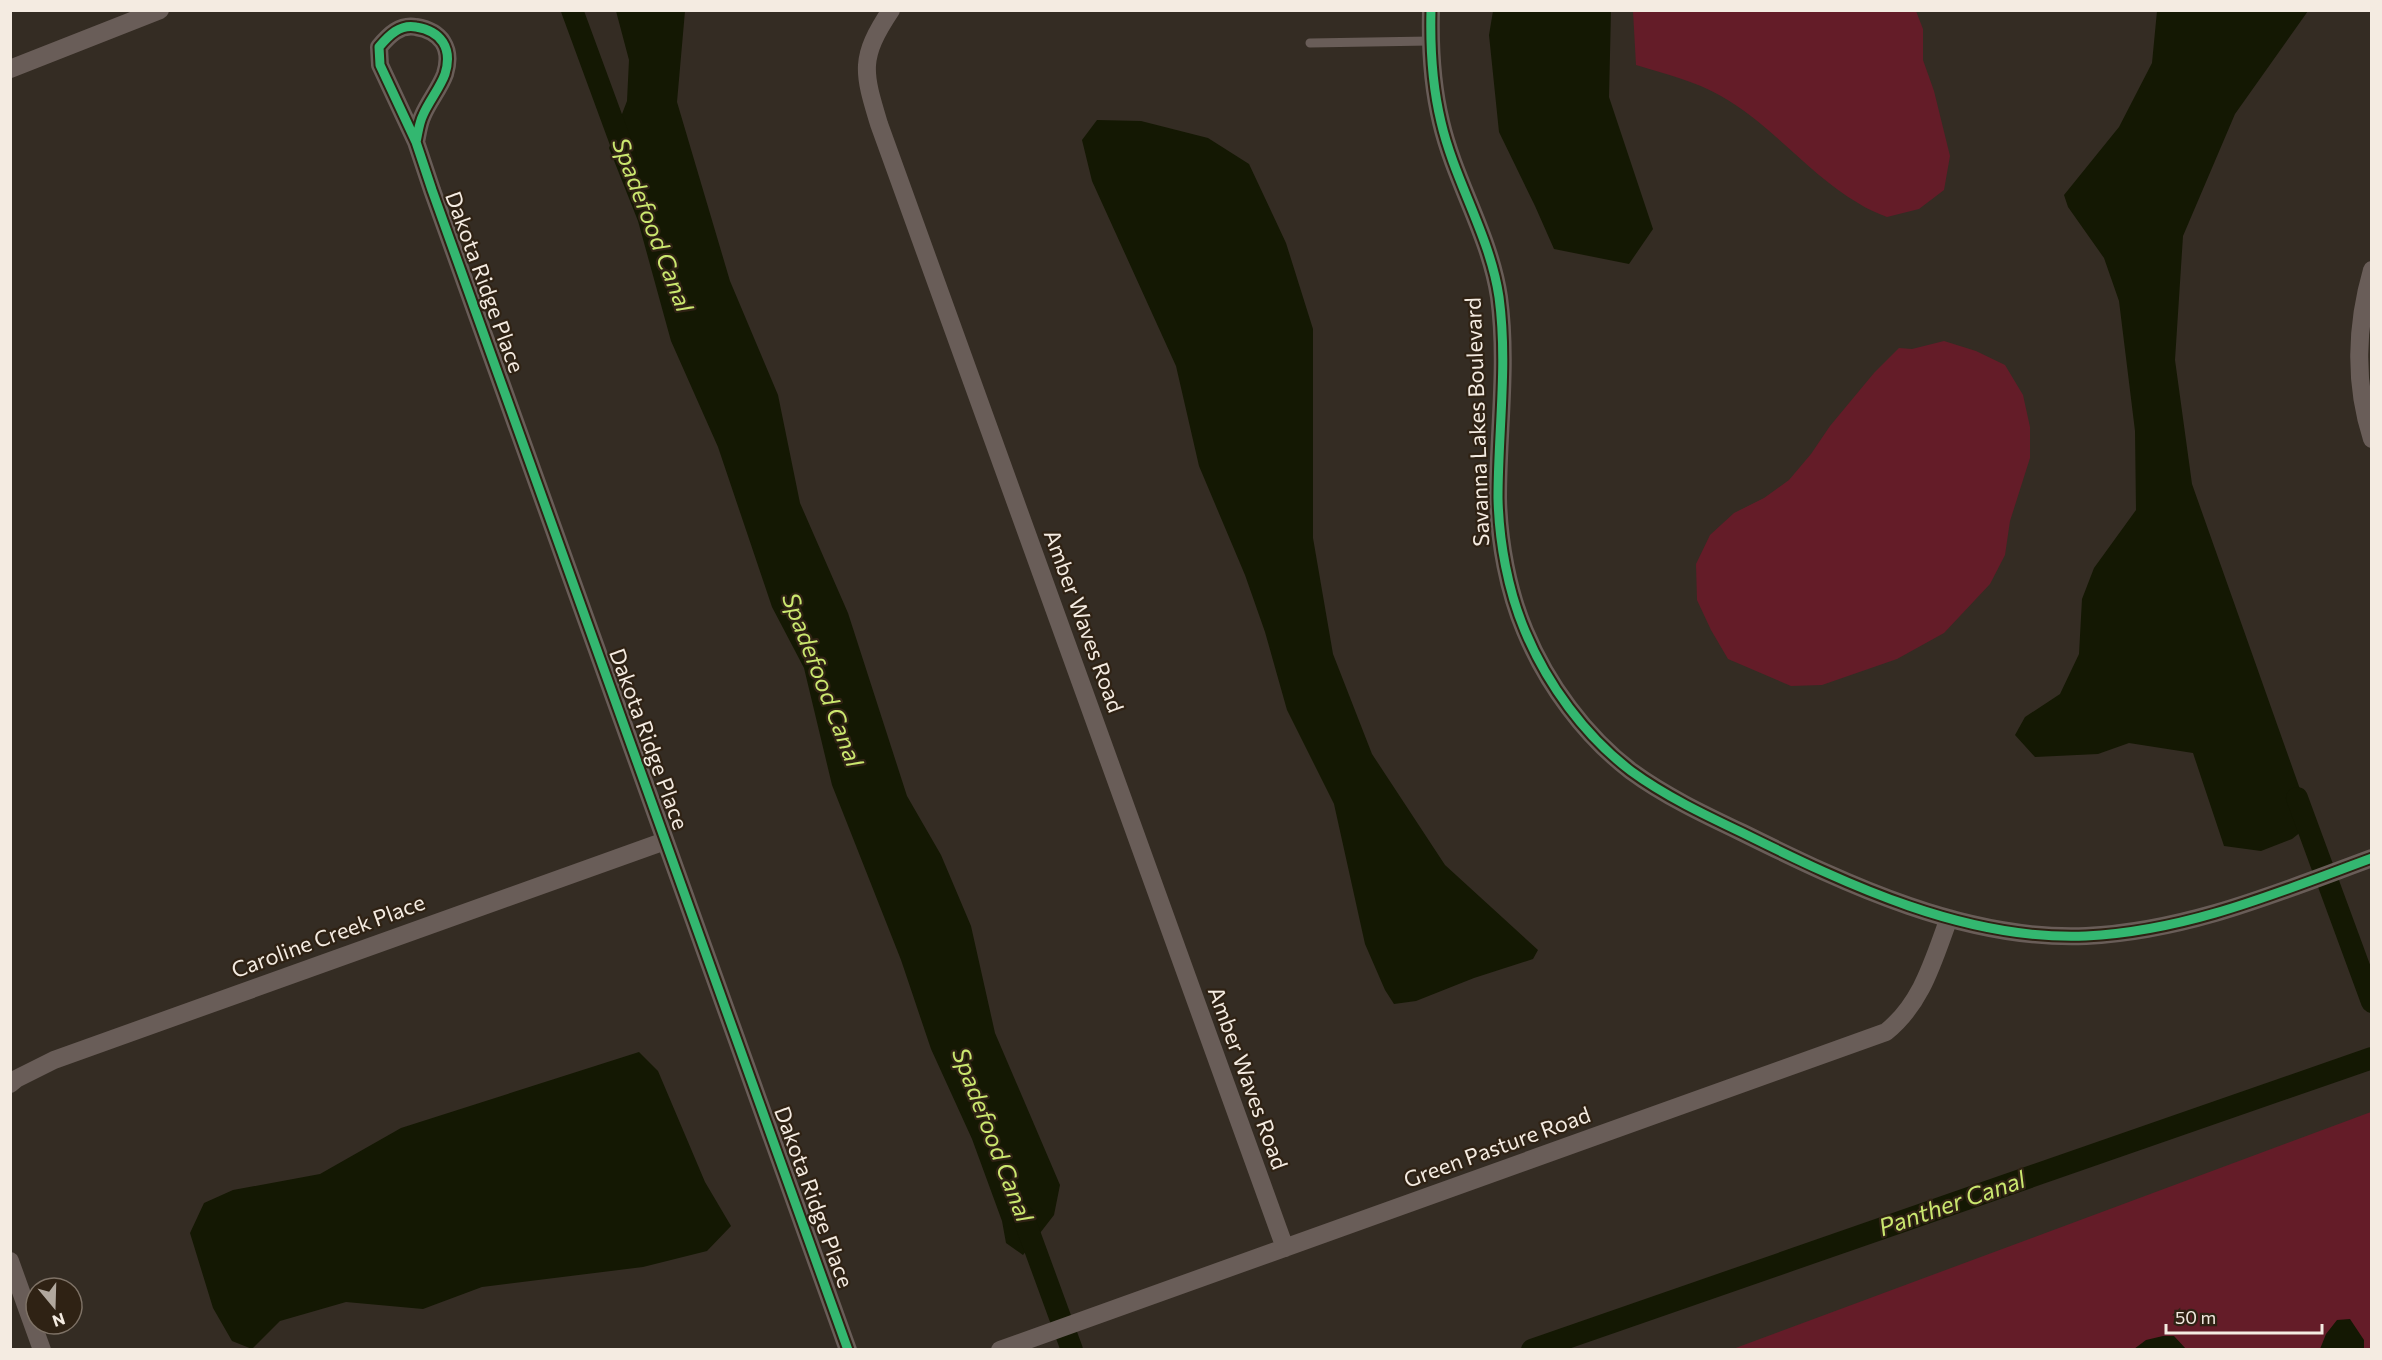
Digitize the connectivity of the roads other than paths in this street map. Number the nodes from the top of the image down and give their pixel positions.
1 (160, 10) edge
2 (891, 10) edge
3 (1431, 10) edge
4 (1430, 41) junction
5 (1310, 43) dead end
6 (10, 69) edge
7 (416, 142) junction
8 (2372, 270) edge
9 (2372, 439) edge
10 (665, 841) junction
11 (2372, 858) edge
12 (1948, 918) junction
13 (10, 1084) edge
14 (1285, 1248) junction
15 (10, 1261) edge
16 (42, 1350) edge
17 (848, 1350) edge
18 (1000, 1350) edge

1 - 6 street
2 - 14 street, Amber Waves Road
3 - 4 street, Savanna Lakes Boulevard
4 - 5 lane
4 - 12 street, Savanna Lakes Boulevard
7 - 7 street, Dakota Ridge Place
7 - 10 street, Dakota Ridge Place
8 - 9 street
10 - 13 street, Caroline Creek Place
10 - 17 street, Dakota Ridge Place
11 - 12 street, Savanna Lakes Boulevard
12 - 14 street, Green Pasture Road
14 - 18 street, Green Pasture Road
15 - 16 street

